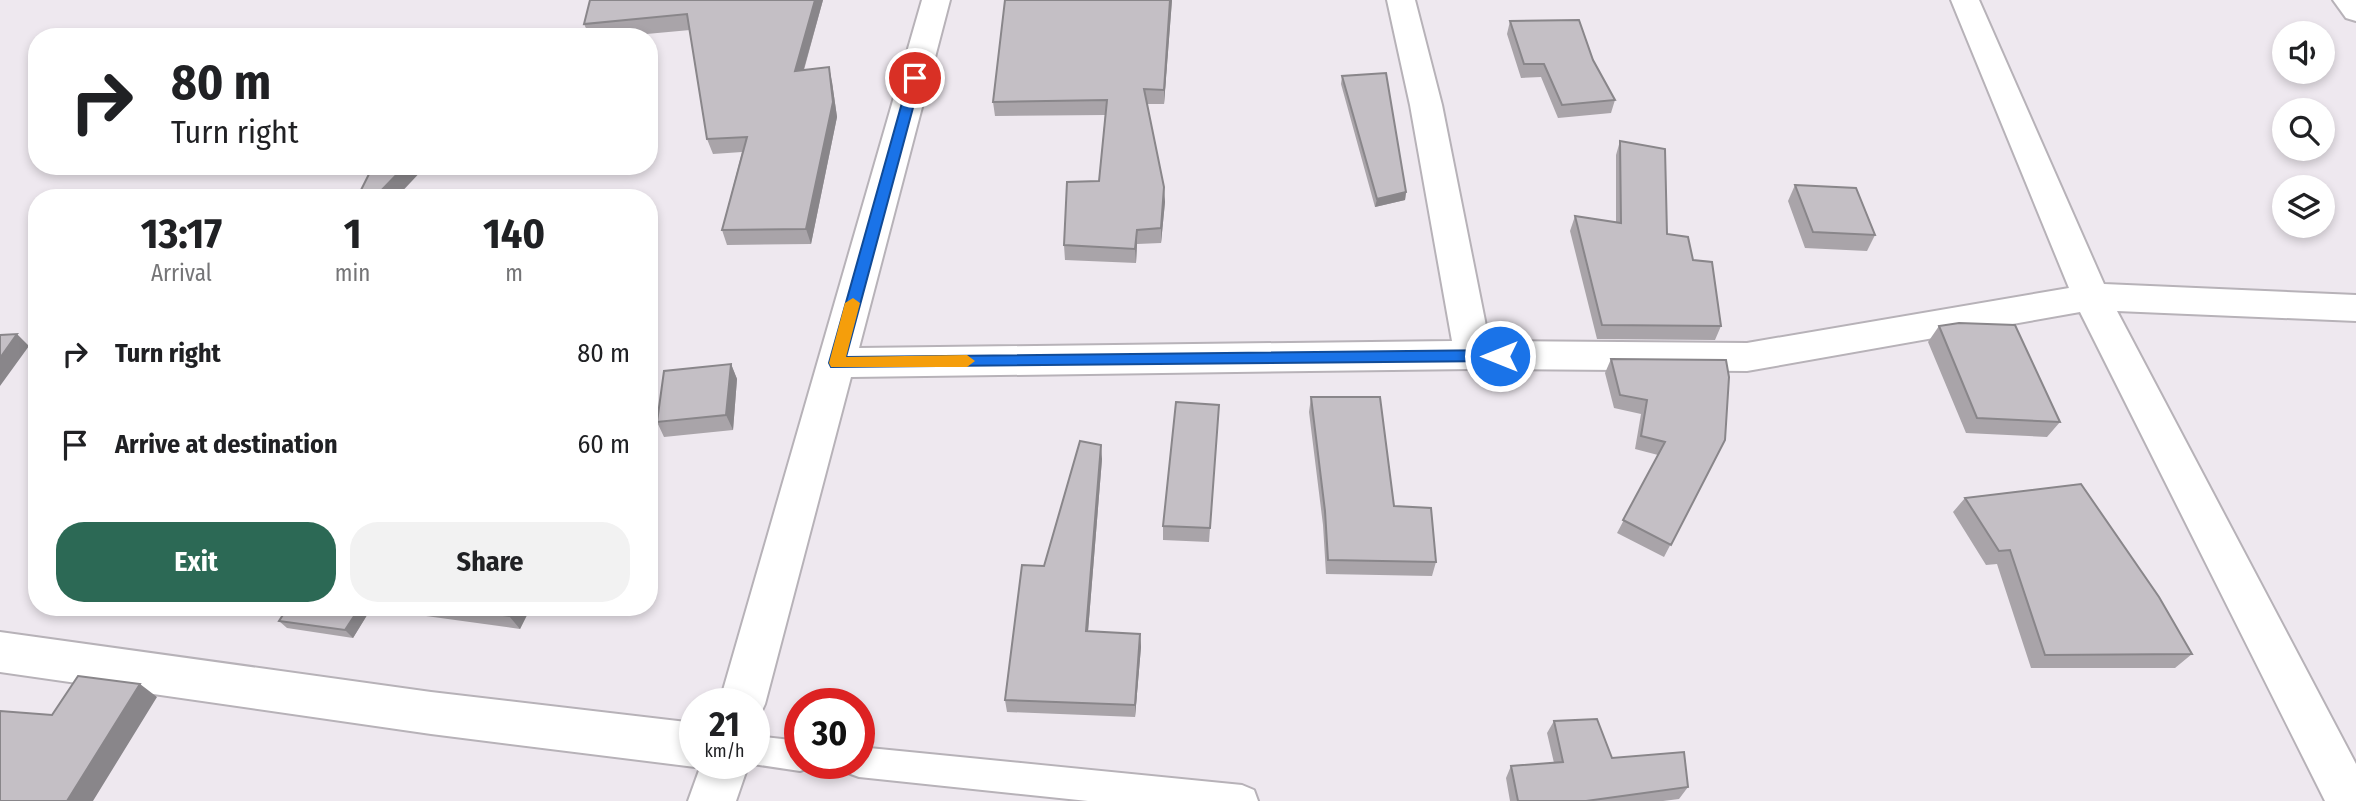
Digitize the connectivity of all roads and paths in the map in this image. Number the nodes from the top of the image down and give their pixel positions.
1 (936, 0) edge
2 (1401, 0) edge
3 (1965, 0) edge
4 (2347, 0) edge
5 (2356, 12) edge
6 (2091, 297) junction
7 (2356, 308) edge
8 (1473, 355) junction
9 (836, 363) junction
10 (0, 652) edge
11 (746, 688) edge
12 (679, 743) edge
13 (875, 764) edge
14 (720, 779) edge
15 (712, 801) edge
16 (1242, 801) edge
17 (2350, 801) edge

1 - 9 street
2 - 8 street
3 - 6 street
4 - 5 street
6 - 7 street
6 - 8 street
6 - 17 street
8 - 9 street
9 - 11 street
10 - 12 street
13 - 16 lane
14 - 15 street

